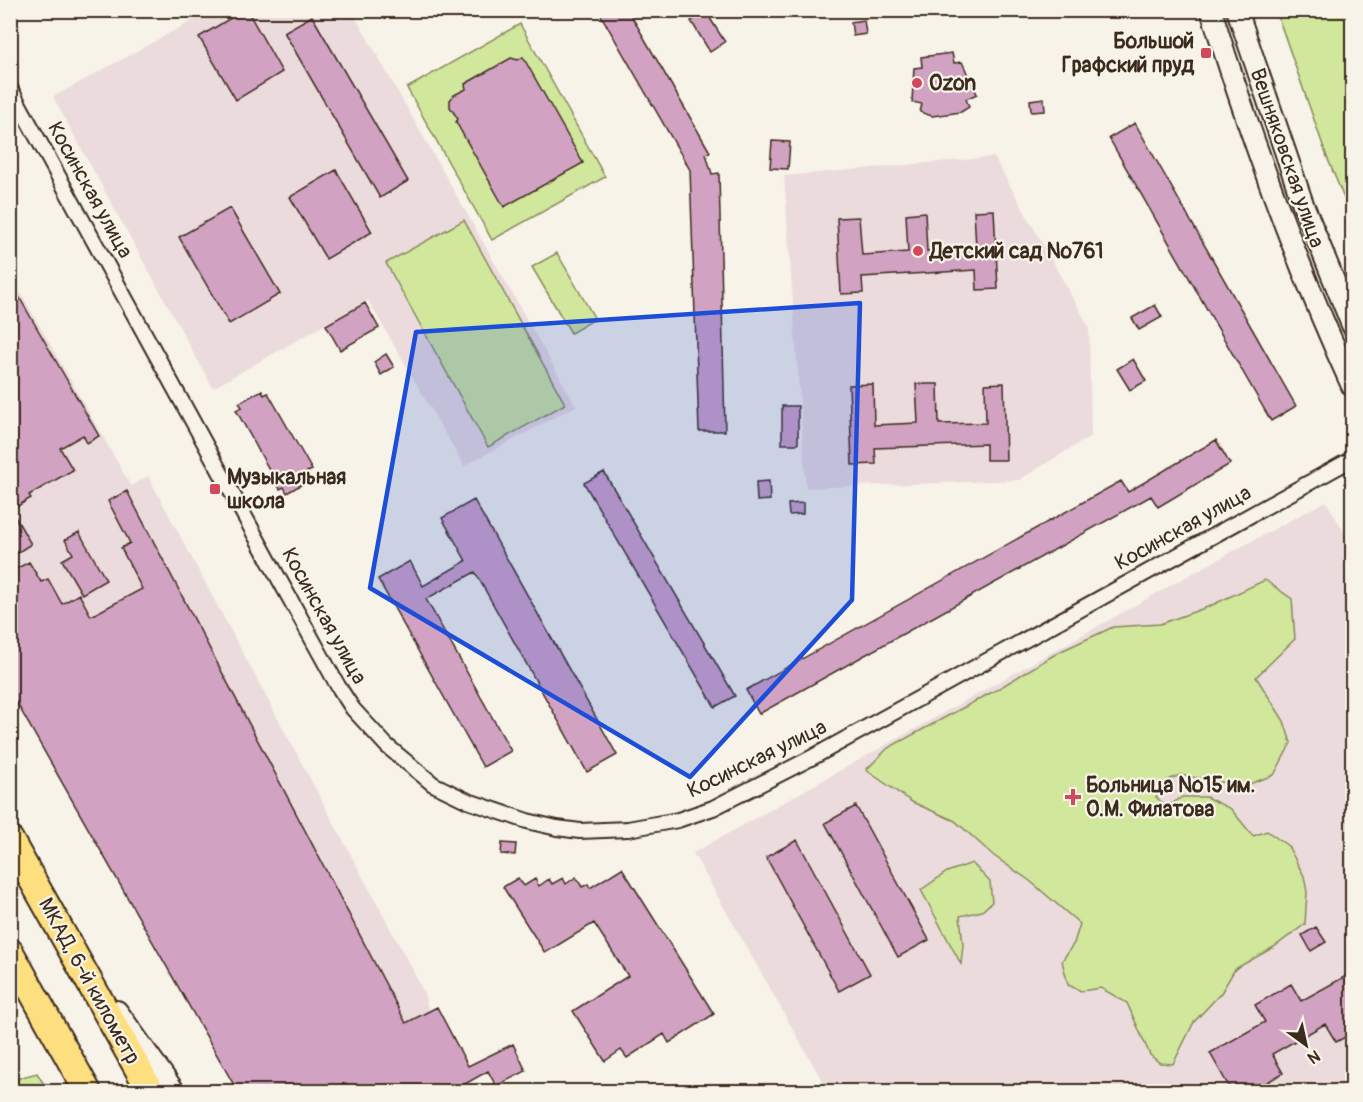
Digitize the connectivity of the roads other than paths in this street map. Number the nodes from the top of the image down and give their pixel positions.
1 (1210, 10) edge
2 (1238, 10) edge
3 (10, 88) edge
4 (1353, 325) edge
5 (1347, 366) edge
6 (1353, 386) edge
7 (1353, 459) edge
8 (10, 840) edge
9 (68, 943) junction
10 (10, 952) edge
11 (88, 1092) edge
12 (151, 1092) edge
13 (175, 1092) edge

1 - 5 main road, Вешняковская улица
2 - 4 main road, Вешняковская улица
3 - 7 street, Косинская улица
5 - 6 main road, Вешняковская улица
8 - 9 highway, МКАД, 6-й километр
9 - 12 highway, МКАД, 6-й километр
9 - 13 main road
10 - 11 highway

